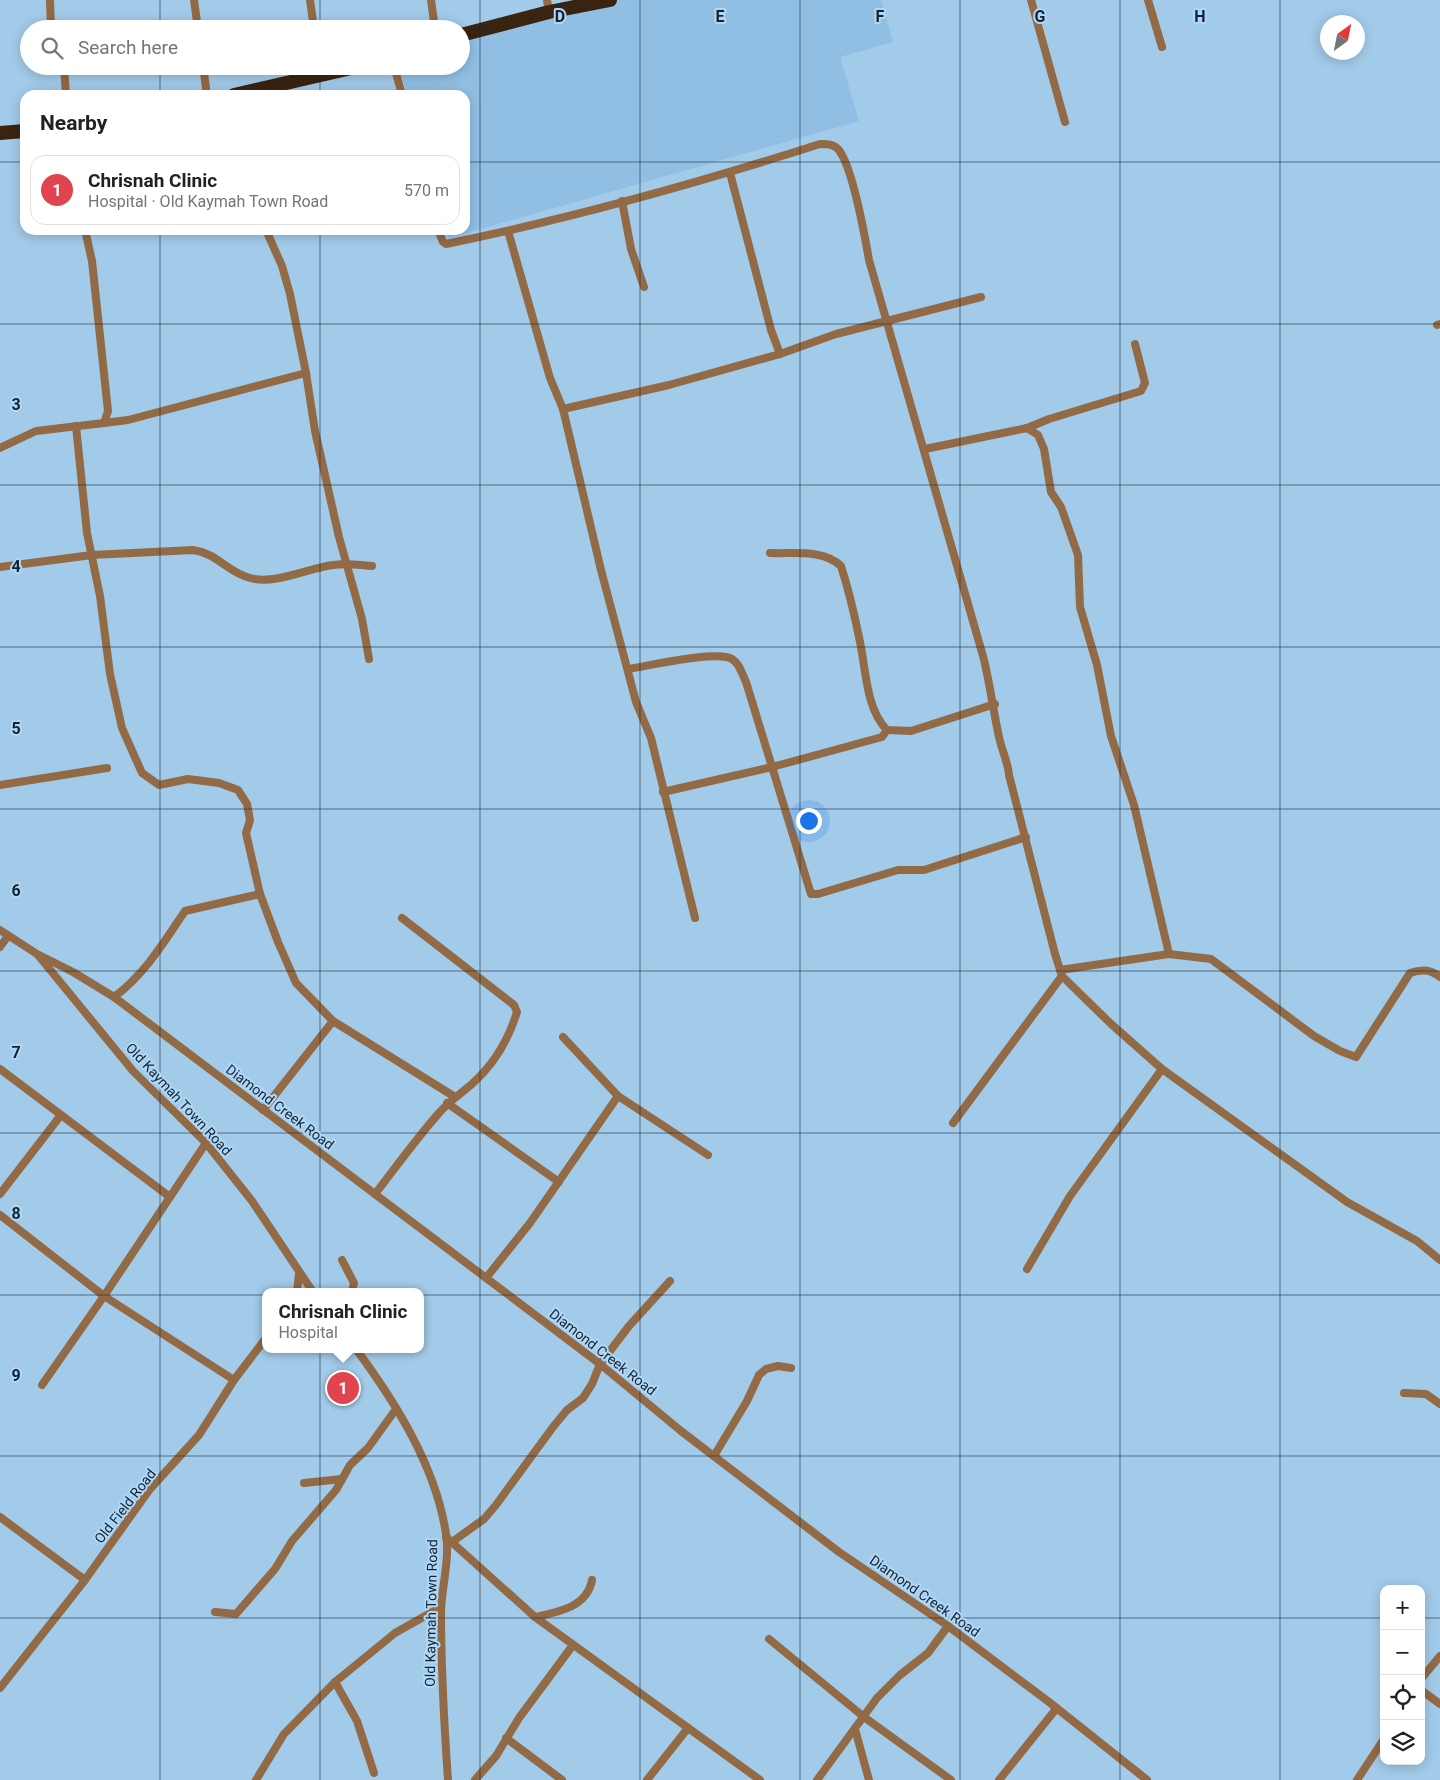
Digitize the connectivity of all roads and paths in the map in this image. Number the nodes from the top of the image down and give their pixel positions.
1 (50, 0) edge
2 (194, 0) edge
3 (310, 0) edge
4 (431, 0) edge
5 (610, 0) edge
6 (1031, 0) edge
7 (1148, 0) edge
8 (548, 6) edge
9 (51, 20) edge
10 (197, 20) edge
11 (313, 20) edge
12 (434, 20) edge
13 (470, 32) edge
14 (1162, 47) dead end
15 (65, 75) edge
16 (204, 75) edge
17 (303, 75) edge
18 (396, 75) edge
19 (66, 90) edge
20 (206, 90) edge
21 (251, 90) edge
22 (401, 90) edge
23 (1065, 122) dead end
24 (20, 131) edge
25 (0, 133) edge
26 (730, 173) junction
27 (622, 201) junction
28 (508, 231) junction
29 (86, 235) edge
30 (268, 235) edge
31 (440, 235) edge
32 (644, 287) dead end
33 (980, 297) dead end
34 (887, 321) junction
35 (1135, 344) dead end
36 (780, 354) junction
37 (306, 374) junction
38 (563, 409) junction
39 (104, 422) junction
40 (76, 426) junction
41 (1027, 428) junction
42 (0, 448) edge
43 (925, 450) junction
44 (770, 553) dead end
45 (92, 555) junction
46 (345, 564) junction
47 (372, 566) dead end
48 (0, 567) edge
49 (369, 659) dead end
50 (628, 668) junction
51 (995, 704) junction
52 (887, 730) junction
53 (772, 767) junction
54 (107, 768) dead end
55 (0, 785) edge
56 (663, 792) junction
57 (1026, 837) junction
58 (260, 894) junction
59 (402, 918) dead end
60 (695, 918) dead end
61 (0, 930) edge
62 (8, 936) junction
63 (0, 947) edge
64 (37, 954) junction
65 (1169, 954) junction
66 (1061, 973) junction
67 (1440, 977) edge
68 (114, 996) junction
69 (333, 1021) junction
70 (563, 1037) dead end
71 (0, 1069) edge
72 (1162, 1069) junction
73 (618, 1096) junction
74 (455, 1097) junction
75 (448, 1104) junction
76 (263, 1110) junction
77 (61, 1115) junction
78 (953, 1123) dead end
79 (206, 1142) junction
80 (708, 1154) dead end
81 (559, 1182) junction
82 (0, 1194) edge
83 (375, 1194) junction
84 (170, 1197) junction
85 (0, 1215) edge
86 (342, 1260) dead end
87 (1440, 1260) edge
88 (1027, 1268) dead end
89 (299, 1273) junction
90 (486, 1278) junction
91 (670, 1281) dead end
92 (297, 1288) edge
93 (310, 1288) edge
94 (353, 1288) edge
95 (104, 1296) junction
96 (262, 1343) edge
97 (359, 1353) edge
98 (600, 1364) junction
99 (791, 1368) dead end
100 (234, 1380) junction
101 (42, 1385) dead end
102 (1404, 1393) dead end
103 (1440, 1404) edge
104 (396, 1409) junction
105 (714, 1456) junction
106 (342, 1479) junction
107 (304, 1484) dead end
108 (0, 1517) edge
109 (449, 1539) junction
110 (85, 1580) junction
111 (592, 1580) dead end
112 (441, 1607) junction
113 (215, 1612) dead end
114 (535, 1617) junction
115 (948, 1626) junction
116 (769, 1639) dead end
117 (573, 1645) junction
118 (1440, 1656) edge
119 (1424, 1675) edge
120 (336, 1682) junction
121 (0, 1688) edge
122 (1425, 1693) edge
123 (1440, 1704) edge
124 (1056, 1709) junction
125 (864, 1717) junction
126 (688, 1728) junction
127 (856, 1729) junction
128 (506, 1738) junction
129 (1380, 1745) edge
130 (374, 1773) dead end
131 (256, 1780) edge
132 (448, 1780) edge
133 (475, 1780) edge
134 (562, 1780) edge
135 (647, 1780) edge
136 (760, 1780) edge
137 (817, 1780) edge
138 (869, 1780) edge
139 (951, 1780) edge
140 (999, 1780) edge
141 (1147, 1780) edge
142 (1357, 1780) edge

1 - 9 street
2 - 10 street
3 - 11 street
4 - 12 street
5 - 8 highway
6 - 23 street
7 - 14 street
8 - 13 highway
15 - 19 street
16 - 20 street
17 - 21 highway
18 - 22 street
24 - 25 highway
26 - 27 street
26 - 34 street
26 - 36 street
27 - 28 street
27 - 32 street
28 - 31 street
28 - 38 street
29 - 39 street
30 - 37 street
33 - 34 street
34 - 36 street
34 - 43 street
35 - 41 street
36 - 38 street
37 - 39 street
37 - 46 street
38 - 50 street
39 - 40 street
40 - 42 street
40 - 45 street
41 - 43 street
41 - 65 street
43 - 51 street
44 - 52 street
45 - 46 street
45 - 48 street
45 - 58 street
46 - 47 street
46 - 49 street
50 - 53 street
50 - 56 street
51 - 52 street
51 - 57 street
52 - 53 street
53 - 56 street
53 - 57 street
54 - 55 street
56 - 60 street
57 - 66 street
58 - 68 street
58 - 69 street
59 - 74 street
61 - 62 street
62 - 63 street
62 - 64 street
64 - 68 street, Diamond Creek Road
64 - 79 street, Old Kaymah Town Road
65 - 66 street
65 - 67 street
66 - 72 street
66 - 78 street
68 - 76 street, Diamond Creek Road
69 - 74 street
69 - 76 street
70 - 73 street
71 - 77 street
72 - 87 street
72 - 88 street
73 - 80 street
73 - 81 street
74 - 75 street
75 - 81 street
75 - 83 street
76 - 83 street, Diamond Creek Road
77 - 82 street
77 - 84 street
79 - 84 street
79 - 89 street, Old Kaymah Town Road
81 - 90 street
83 - 90 street, Diamond Creek Road
84 - 95 street
85 - 95 street
86 - 94 street
89 - 92 street
89 - 93 street, Old Kaymah Town Road
90 - 98 street, Diamond Creek Road
91 - 98 street
95 - 100 street
95 - 101 street
96 - 100 street, Old Field Road
97 - 104 street, Old Kaymah Town Road
98 - 105 street, Diamond Creek Road
98 - 109 street
99 - 105 street
100 - 110 street, Old Field Road
102 - 103 street
104 - 106 street
104 - 109 street, Old Kaymah Town Road
105 - 115 street, Diamond Creek Road
106 - 107 street
106 - 113 street
108 - 110 street
109 - 112 street, Old Kaymah Town Road
109 - 114 street
110 - 121 street, Old Field Road
111 - 114 street
112 - 120 street
112 - 132 street, Old Kaymah Town Road
114 - 117 street
115 - 124 street, Diamond Creek Road
115 - 125 street
116 - 125 street
117 - 126 street
117 - 128 street
118 - 119 street
120 - 130 street
120 - 131 street
122 - 123 street
124 - 140 street
124 - 141 street, Diamond Creek Road
125 - 127 street
125 - 139 street
126 - 135 street
126 - 136 street
127 - 137 street
127 - 138 street
128 - 133 street
128 - 134 street
129 - 142 street

